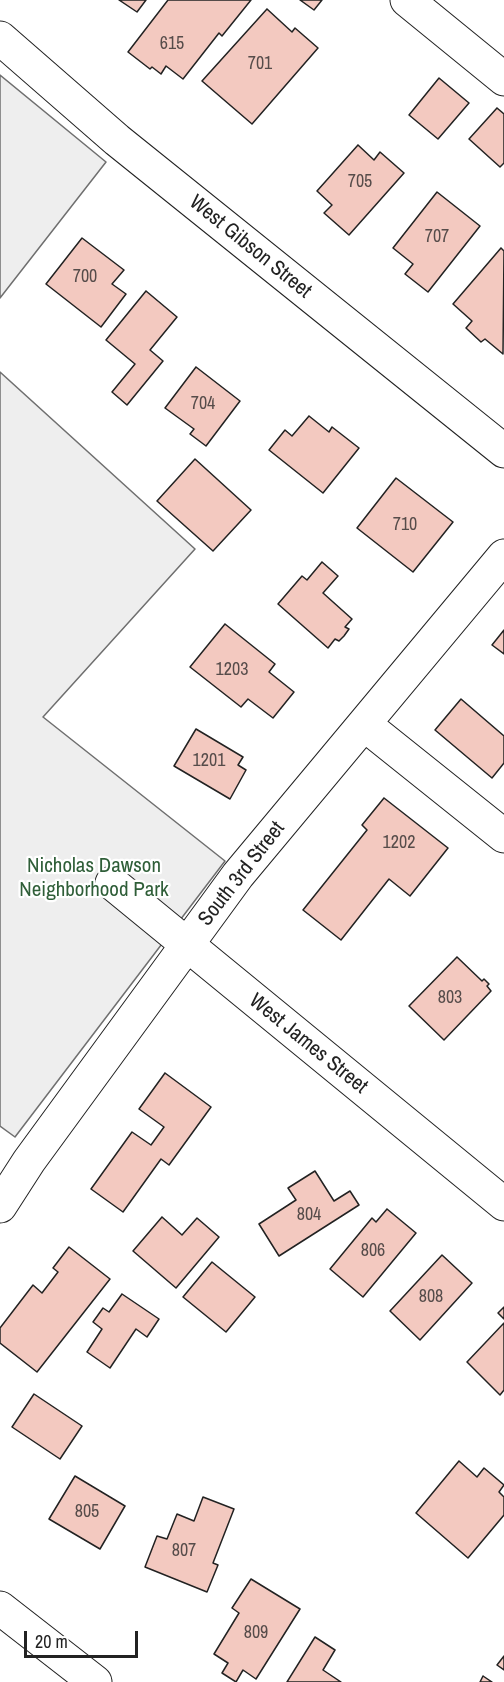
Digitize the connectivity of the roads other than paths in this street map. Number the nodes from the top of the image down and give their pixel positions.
1 (407, 0) edge
2 (0, 38) edge
3 (504, 79) edge
4 (504, 451) edge
5 (504, 556) edge
6 (364, 724) junction
7 (504, 836) edge
8 (112, 884) dead end
9 (186, 945) junction
10 (504, 1204) edge
11 (0, 1206) edge
12 (0, 1608) edge
13 (95, 1682) edge

1 - 3 street
2 - 4 street, West Gibson Street
5 - 6 street, South 3rd Street
6 - 7 street
6 - 9 street, South 3rd Street
8 - 9 street, West James Street
9 - 10 street, West James Street
9 - 11 street, South 3rd Street
12 - 13 street

